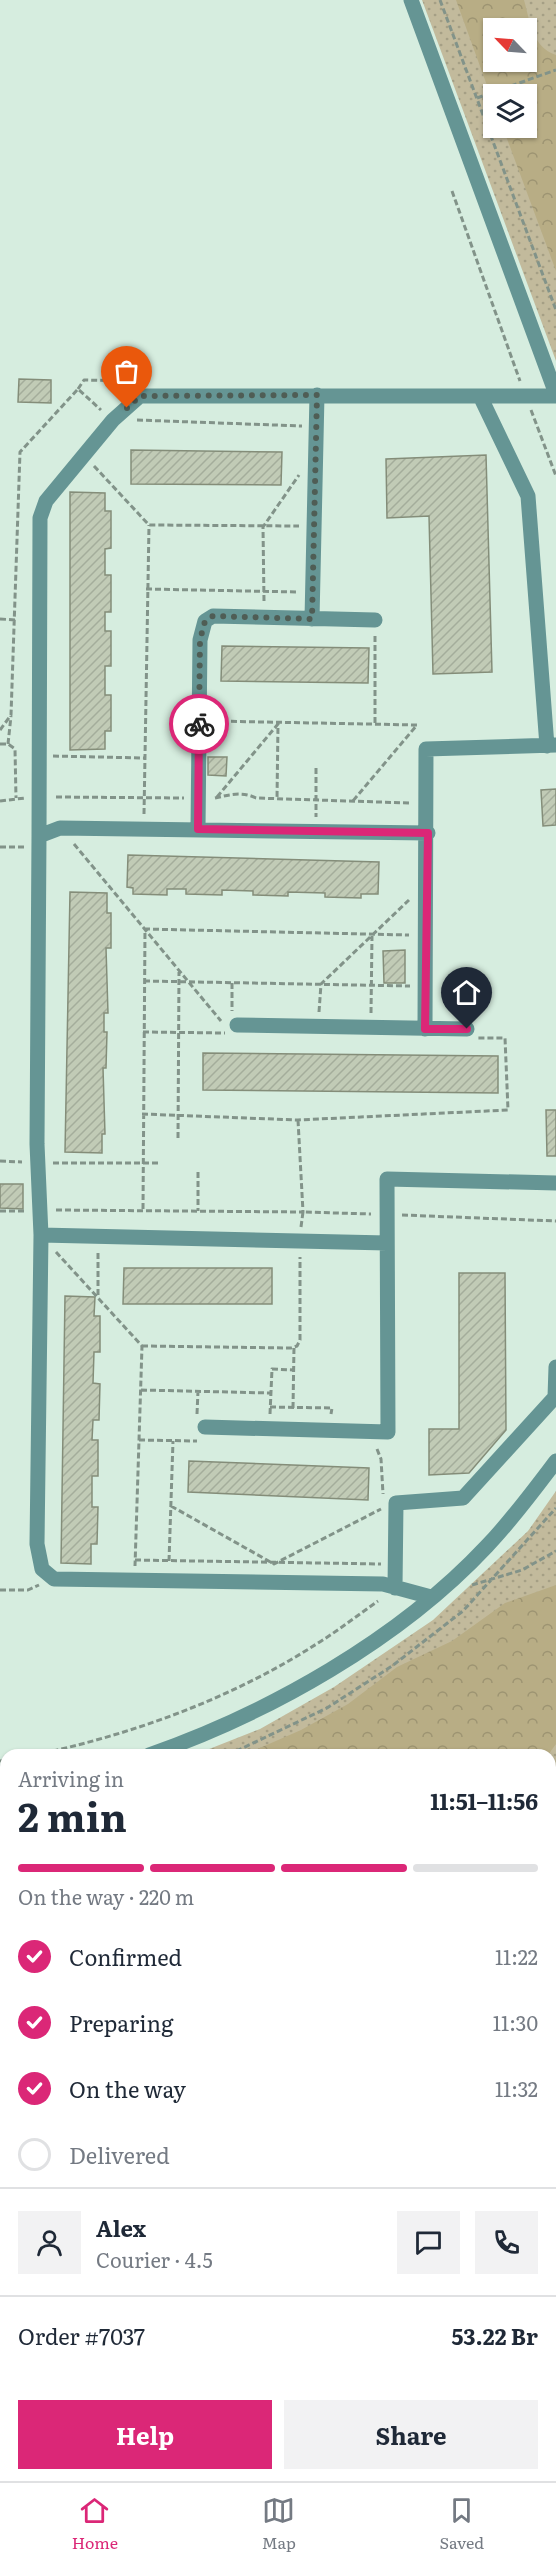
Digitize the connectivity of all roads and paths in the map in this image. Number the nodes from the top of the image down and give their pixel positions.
1 (411, 0) edge
2 (440, 0) edge
3 (556, 70) edge
4 (477, 98) junction
5 (452, 191) dead end
6 (556, 310) edge
7 (523, 388) dead end
8 (317, 395) junction
9 (556, 395) edge
10 (480, 396) junction
11 (529, 405) dead end
12 (113, 420) junction
13 (315, 426) junction
14 (316, 452) junction
15 (84, 456) junction
16 (556, 476) edge
17 (149, 525) junction
18 (314, 526) junction
19 (263, 527) junction
20 (146, 589) junction
21 (265, 591) junction
22 (314, 592) junction
23 (264, 617) junction
24 (0, 619) edge
25 (312, 619) junction
26 (16, 620) dead end
27 (375, 620) joint
28 (11, 715) dead end
29 (199, 721) junction
30 (278, 724) junction
31 (375, 724) junction
32 (0, 744) edge
33 (8, 744) junction
34 (551, 745) edge
35 (40, 756) junction
36 (144, 758) junction
37 (316, 768) dead end
38 (40, 797) junction
39 (16, 798) junction
40 (144, 798) junction
41 (198, 798) junction
42 (216, 798) junction
43 (277, 799) junction
44 (0, 801) edge
45 (317, 801) junction
46 (352, 802) junction
47 (418, 803) dead end
48 (60, 828) junction
49 (144, 829) junction
50 (198, 829) junction
51 (316, 832) junction
52 (428, 833) junction
53 (39, 841) junction
54 (0, 847) edge
55 (427, 883) junction
56 (145, 929) junction
57 (372, 935) junction
58 (427, 935) junction
59 (179, 970) junction
60 (144, 981) junction
61 (179, 981) junction
62 (189, 982) junction
63 (232, 982) junction
64 (321, 984) junction
65 (372, 985) junction
66 (426, 986) junction
67 (234, 1024) junction
68 (319, 1026) junction
69 (371, 1027) junction
70 (425, 1029) junction
71 (467, 1029) dead end
72 (508, 1110) dead end
73 (142, 1114) junction
74 (178, 1116) junction
75 (298, 1120) junction
76 (178, 1138) dead end
77 (0, 1161) edge
78 (37, 1162) junction
79 (159, 1163) dead end
80 (142, 1164) junction
81 (198, 1172) dead end
82 (556, 1183) edge
83 (143, 1209) junction
84 (0, 1211) edge
85 (39, 1211) junction
86 (198, 1211) junction
87 (303, 1212) junction
88 (387, 1215) junction
89 (556, 1221) edge
90 (41, 1236) junction
91 (300, 1243) junction
92 (387, 1244) junction
93 (98, 1248) dead end
94 (98, 1297) junction
95 (142, 1346) junction
96 (294, 1347) junction
97 (556, 1367) edge
98 (293, 1370) junction
99 (141, 1390) junction
100 (271, 1393) junction
101 (293, 1408) dead end
102 (269, 1429) junction
103 (207, 1434) joint
104 (139, 1440) junction
105 (173, 1441) junction
106 (372, 1445) dead end
107 (556, 1461) edge
108 (383, 1498) dead end
109 (171, 1506) junction
110 (556, 1508) edge
111 (383, 1519) dead end
112 (556, 1551) edge
113 (135, 1560) junction
114 (169, 1561) junction
115 (274, 1564) junction
116 (494, 1578) junction
117 (54, 1579) junction
118 (134, 1580) junction
119 (389, 1586) junction
120 (462, 1588) dead end
121 (0, 1590) edge
122 (431, 1597) junction
123 (63, 1749) edge
124 (164, 1749) edge
125 (241, 1749) edge

1 - 9 street
2 - 4 path
3 - 4 path
4 - 6 path
5 - 7 path
8 - 10 street
8 - 12 street
8 - 13 street
9 - 10 street
10 - 34 street
11 - 16 path
12 - 13 path
12 - 15 street
13 - 14 street
14 - 18 street
14 - 19 path
15 - 17 path
15 - 35 street
17 - 19 path
17 - 20 path
18 - 19 path
18 - 22 street
19 - 21 path
20 - 21 path
20 - 36 path
21 - 22 path
21 - 23 path
22 - 25 street
23 - 25 street
23 - 29 street
24 - 26 path
25 - 27 street
27 - 31 path
28 - 33 path
29 - 30 path
29 - 41 street
30 - 31 path
30 - 42 path
30 - 43 path
31 - 46 path
32 - 33 path
33 - 39 path
34 - 52 street
35 - 36 path
35 - 38 street
36 - 40 path
37 - 45 path
38 - 39 path
38 - 40 path
38 - 53 street
39 - 44 path
40 - 41 path
40 - 49 path
41 - 42 path
41 - 50 street
42 - 43 path
43 - 45 path
45 - 46 path
45 - 51 path
46 - 47 path
48 - 49 street
48 - 53 street
48 - 56 path
49 - 50 street
50 - 51 street
51 - 52 street
52 - 55 street
53 - 54 path
53 - 78 street
55 - 57 path
55 - 58 street
56 - 57 path
56 - 59 path
56 - 60 path
57 - 58 path
57 - 64 path
57 - 65 path
58 - 66 street
59 - 61 path
59 - 62 path
60 - 61 path
60 - 73 path
61 - 62 path
61 - 74 path
62 - 63 path
62 - 67 path
63 - 64 path
63 - 67 path
64 - 65 path
64 - 68 path
65 - 66 path
65 - 69 path
66 - 70 street
67 - 68 street
68 - 69 street
69 - 70 street
70 - 71 street
72 - 75 path
73 - 74 path
73 - 80 path
74 - 75 path
74 - 76 path
75 - 87 path
77 - 78 path
78 - 80 path
78 - 85 street
79 - 80 path
80 - 83 path
81 - 86 path
82 - 88 street
83 - 85 path
83 - 86 path
84 - 85 path
85 - 90 street
86 - 87 path
87 - 88 path
87 - 91 path
88 - 89 path
88 - 92 street
90 - 91 street
90 - 94 path
90 - 117 street
91 - 92 street
91 - 96 path
92 - 102 street
93 - 94 path
94 - 95 path
95 - 96 path
95 - 99 path
96 - 98 path
97 - 119 street
98 - 100 path
98 - 101 path
99 - 100 path
99 - 104 path
100 - 102 path
102 - 103 street
103 - 105 path
104 - 105 path
104 - 113 path
105 - 109 path
106 - 108 path
107 - 122 street
109 - 114 path
109 - 115 path
110 - 116 path
111 - 115 path
112 - 116 path
113 - 114 path
113 - 118 path
114 - 115 path
115 - 119 path
116 - 120 path
116 - 125 path
117 - 118 street
117 - 121 path
118 - 119 street
119 - 122 street
119 - 123 path
122 - 124 street

